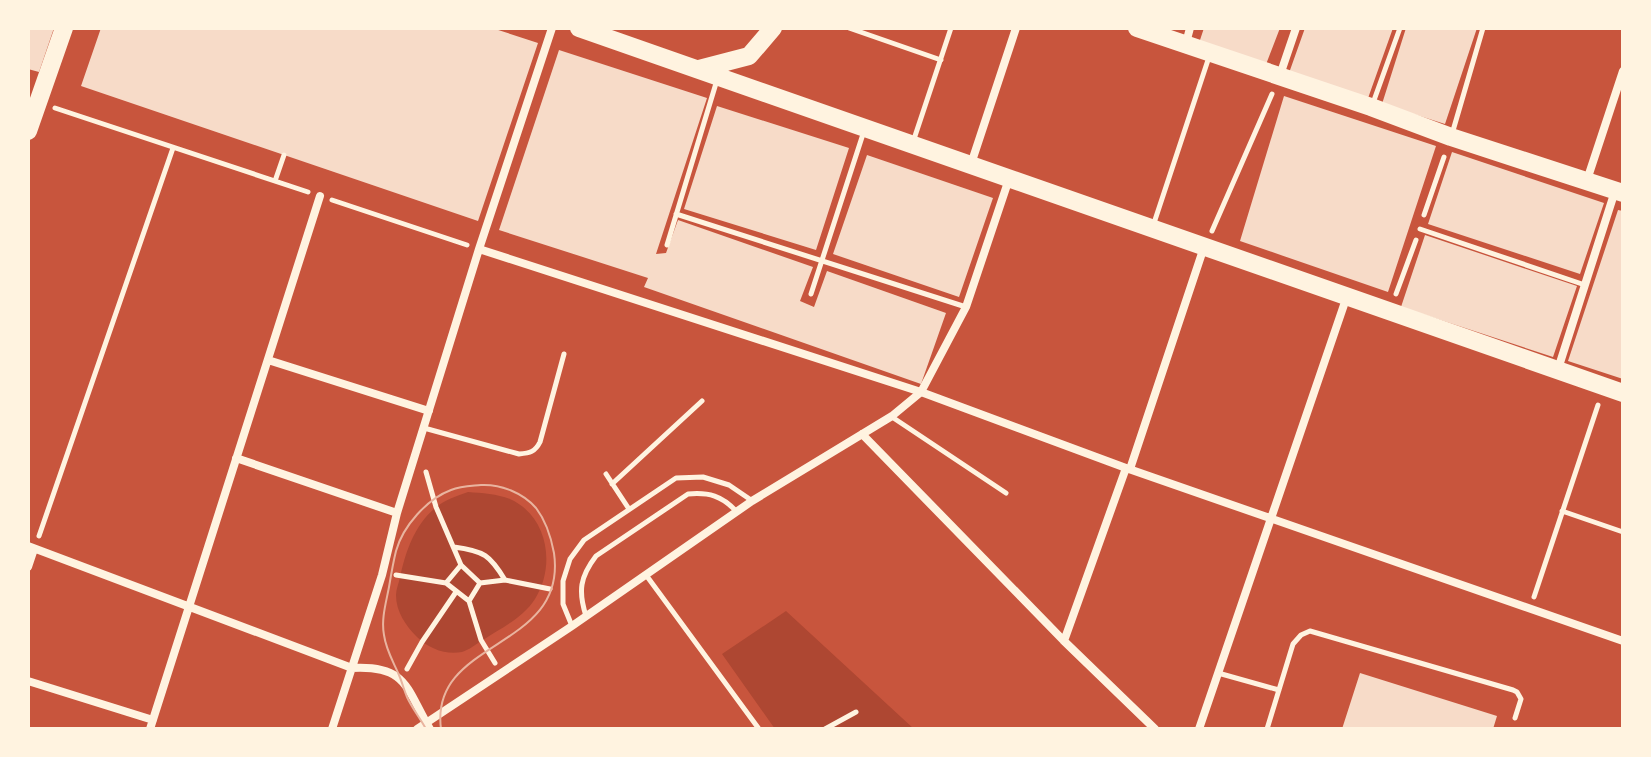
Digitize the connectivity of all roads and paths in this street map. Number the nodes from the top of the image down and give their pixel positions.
1 (64, 28) edge
2 (552, 28) edge
3 (579, 28) edge
4 (773, 28) edge
5 (849, 28) edge
6 (951, 28) edge
7 (1016, 28) edge
8 (1137, 28) edge
9 (1296, 28) edge
10 (1400, 28) edge
11 (1483, 28) edge
12 (1188, 36) edge
13 (1210, 52) junction
14 (941, 60) junction
15 (699, 69) junction
16 (1623, 71) edge
17 (718, 76) junction
18 (1280, 76) junction
19 (33, 101) edge
20 (1371, 107) junction
21 (865, 128) junction
22 (28, 131) edge
23 (1451, 137) junction
24 (912, 144) junction
25 (173, 148) junction
26 (284, 155) dead end
27 (970, 165) junction
28 (1009, 179) junction
29 (275, 181) junction
30 (1587, 181) junction
31 (1619, 192) edge
32 (320, 196) junction
33 (676, 214) junction
34 (1152, 228) junction
35 (1420, 229) dead end
36 (667, 245) dead end
37 (1205, 246) junction
38 (479, 249) junction
39 (822, 261) junction
40 (1585, 285) junction
41 (811, 294) dead end
42 (1347, 296) junction
43 (966, 307) junction
44 (564, 354) dead end
45 (268, 360) junction
46 (1557, 371) junction
47 (1604, 387) junction
48 (921, 392) junction
49 (1623, 393) edge
50 (702, 401) dead end
51 (429, 411) junction
52 (892, 416) junction
53 (424, 428) junction
54 (862, 434) junction
55 (419, 446) junction
56 (236, 458) junction
57 (1128, 468) junction
58 (606, 474) dead end
59 (612, 484) junction
60 (1006, 493) dead end
61 (752, 501) junction
62 (629, 509) junction
63 (736, 511) junction
64 (1562, 511) junction
65 (397, 513) junction
66 (1269, 518) junction
67 (1623, 532) edge
68 (31, 547) edge
69 (453, 547) junction
70 (461, 565) junction
71 (28, 567) edge
72 (382, 575) junction
73 (646, 575) junction
74 (505, 580) junction
75 (446, 583) junction
76 (480, 583) junction
77 (563, 589) junction
78 (456, 592) junction
79 (469, 601) junction
80 (189, 608) junction
81 (1530, 609) junction
82 (586, 616) junction
83 (572, 626) junction
84 (1064, 641) junction
85 (1623, 641) edge
86 (352, 668) junction
87 (1217, 673) junction
88 (502, 674) junction
89 (401, 679) junction
90 (28, 681) edge
91 (1279, 690) junction
92 (856, 712) dead end
93 (1515, 718) dead end
94 (152, 725) edge
95 (428, 726) edge
96 (332, 729) edge
97 (417, 729) edge
98 (759, 729) edge
99 (825, 729) edge
100 (1155, 729) edge
101 (1199, 729) edge
102 (1267, 729) edge

1 - 19 main road
2 - 38 street
3 - 15 main road
4 - 15 main road
5 - 14 lane
6 - 14 lane
7 - 27 street
8 - 12 main road
9 - 18 street
10 - 20 lane
11 - 23 lane
12 - 13 main road
13 - 18 main road
13 - 34 lane
14 - 24 lane
15 - 17 main road
16 - 30 street
17 - 21 main road
17 - 33 lane
18 - 20 main road
18 - 37 path
19 - 22 main road
19 - 25 path
20 - 23 main road
21 - 24 main road
21 - 39 lane
23 - 30 main road
24 - 27 main road
25 - 29 path
25 - 68 path
26 - 29 path
27 - 28 main road
28 - 34 main road
28 - 43 street
29 - 32 path
30 - 31 main road
31 - 40 street
32 - 38 path
32 - 45 street
33 - 36 lane
33 - 39 lane
34 - 37 main road
35 - 40 lane
37 - 42 main road
37 - 57 street
38 - 48 street
38 - 51 street
39 - 41 lane
39 - 43 lane
40 - 46 street
42 - 46 main road
42 - 66 street
43 - 48 street
44 - 53 lane
45 - 51 street
45 - 56 street
46 - 47 main road
47 - 49 main road
47 - 64 path
48 - 52 street
48 - 57 street
50 - 59 lane
51 - 53 street
52 - 54 street
52 - 60 lane
53 - 55 street
54 - 61 street
54 - 84 street
55 - 65 street
55 - 69 path
56 - 65 street
56 - 80 street
57 - 66 street
57 - 84 street
58 - 59 lane
59 - 62 lane
61 - 62 lane
61 - 63 street
62 - 77 lane
63 - 73 street
63 - 82 lane
64 - 67 path
64 - 81 path
65 - 72 street
66 - 81 street
66 - 87 street
68 - 71 street
68 - 80 street
69 - 70 path
69 - 74 path
70 - 75 path
70 - 76 path
72 - 75 path
72 - 86 street
73 - 82 street
73 - 98 lane
74 - 76 path
74 - 77 path
75 - 78 path
76 - 79 path
77 - 83 lane
78 - 79 path
78 - 89 path
79 - 88 path
80 - 86 street
80 - 94 street
81 - 85 street
82 - 83 street
83 - 88 street
84 - 100 street
86 - 89 street
86 - 96 street
87 - 91 lane
87 - 101 street
88 - 95 street
89 - 95 street
90 - 94 street
91 - 93 lane
91 - 102 lane
92 - 99 path
95 - 97 street

